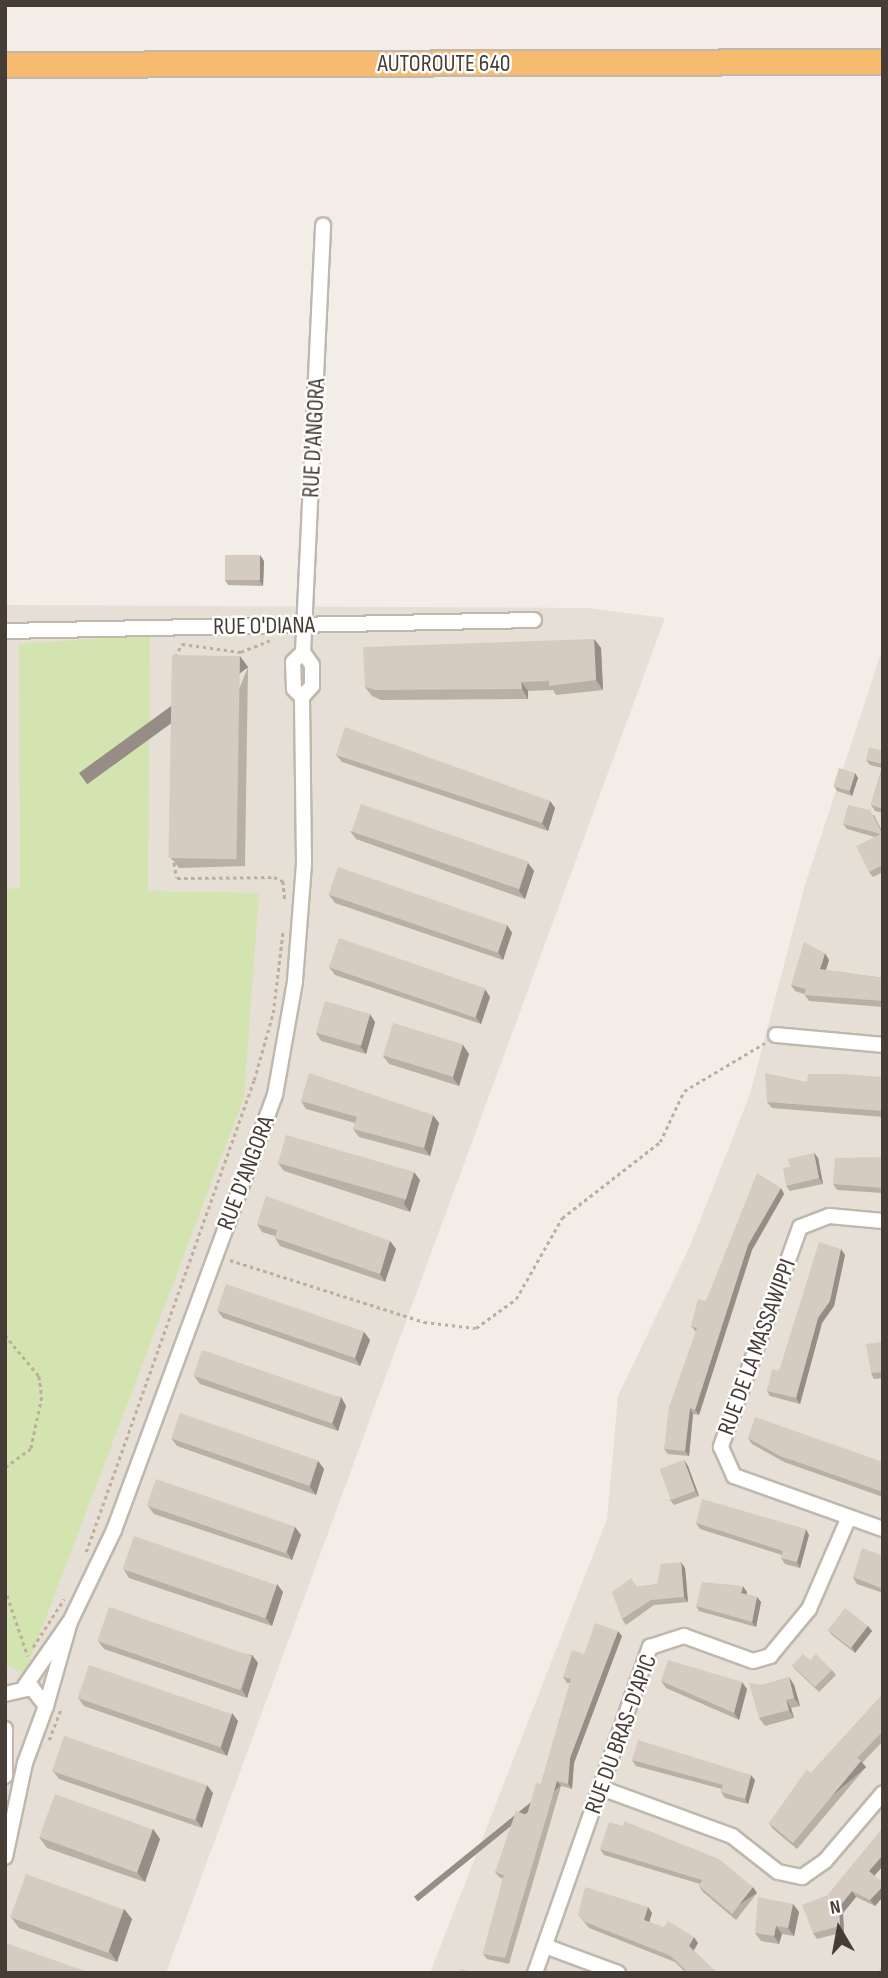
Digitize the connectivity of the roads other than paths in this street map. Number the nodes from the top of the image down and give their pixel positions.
1 (883, 62) edge
2 (5, 65) edge
3 (323, 225) dead end
4 (528, 621) dead end
5 (305, 626) junction
6 (5, 631) edge
7 (776, 1035) road end
8 (883, 1045) edge
9 (883, 1222) edge
10 (849, 1517) junction
11 (883, 1529) edge
12 (70, 1622) junction
13 (13, 1686) edge
14 (46, 1706) junction
15 (5, 1727) edge
16 (38, 1727) junction
17 (5, 1776) edge
18 (601, 1788) junction
19 (883, 1793) edge
20 (5, 1857) edge
21 (545, 1946) junction
22 (536, 1973) edge
23 (618, 1973) edge

1 - 2 highway, AUTOROUTE 640
3 - 5 street, RUE D'ANGORA
4 - 5 street, RUE O'DIANA
5 - 6 street, RUE O'DIANA
5 - 12 street, RUE D'ANGORA
7 - 8 street
9 - 10 street, RUE DE LA MASSAWIPPI
10 - 11 street, RUE DE LA MASSAWIPPI
10 - 18 street, RUE DU BRAS-D'APIC
12 - 13 street, RUE D'ANGORA
12 - 14 street, RUE D'ANGORA
13 - 14 street
14 - 16 street, RUE D'ANGORA
15 - 16 street
15 - 17 street
16 - 20 street
18 - 19 street
18 - 21 street, RUE DU BRAS-D'APIC
21 - 22 street, RUE DU BRAS-D'APIC
21 - 23 street

